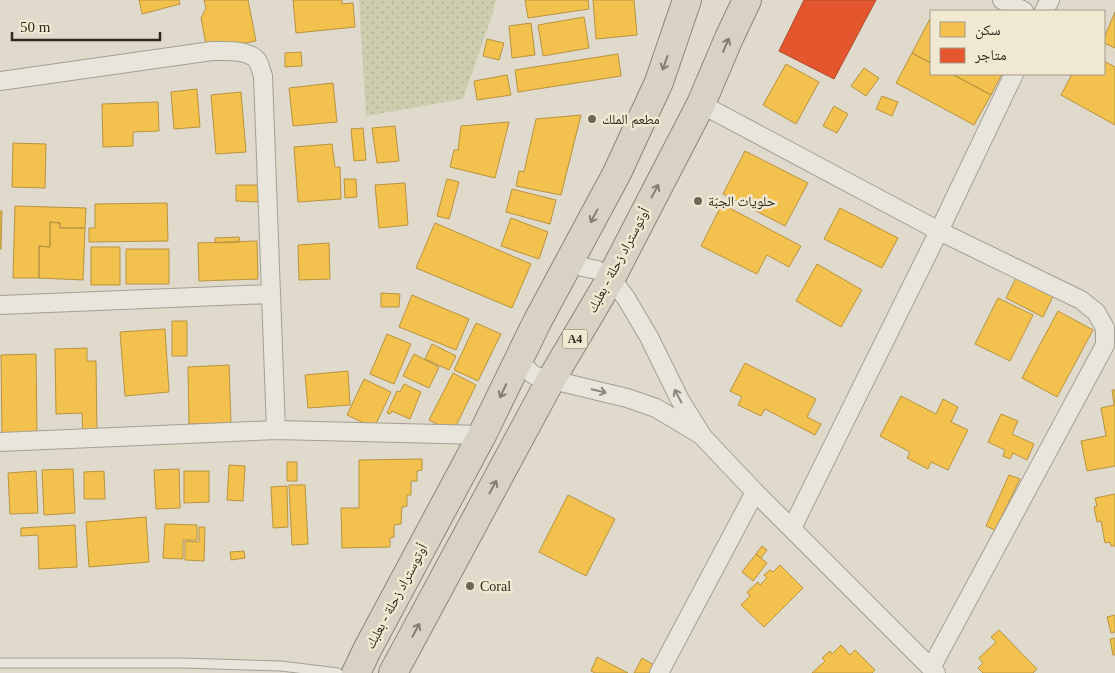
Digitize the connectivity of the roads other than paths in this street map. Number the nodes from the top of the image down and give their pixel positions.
1 (687, 0) edge
2 (748, 0) edge
3 (1002, 0) edge
4 (1022, 10) edge
5 (1014, 75) edge
6 (0, 81) edge
7 (701, 104) junction
8 (939, 231) junction
9 (568, 264) junction
10 (611, 278) junction
11 (270, 294) junction
12 (0, 305) edge
13 (518, 359) junction
14 (552, 380) junction
15 (276, 430) junction
16 (482, 435) junction
17 (703, 437) junction
18 (0, 442) edge
19 (755, 492) junction
20 (792, 528) junction
21 (0, 663) edge
22 (933, 670) edge
23 (338, 673) edge
24 (356, 673) edge
25 (393, 673) edge
26 (659, 673) edge

1 -> 9 highway, أوتوستراد زحلة - بعلبك
7 -> 2 highway, أوتوستراد زحلة - بعلبك / A4
3 - 4 street
5 - 8 street
6 - 11 street
7 - 8 street
10 -> 7 highway, أوتوستراد زحلة - بعلبك / A4
8 - 20 street
8 - 22 street
9 - 10 street
9 - 13 highway, أوتوستراد زحلة - بعلبك
10 - 14 highway, أوتوستراد زحلة - بعلبك / A4
17 -> 10 street
11 - 12 street
11 - 15 street
13 - 14 street
13 -> 16 highway, أوتوستراد زحلة - بعلبك
14 -> 17 street
25 -> 14 highway, أوتوستراد زحلة - بعلبك / A4
15 - 16 street
15 - 18 street
16 - 24 highway, أوتوستراد زحلة - بعلبك
17 - 19 street
19 - 20 street
19 - 26 street
20 - 22 street
21 - 23 lane

